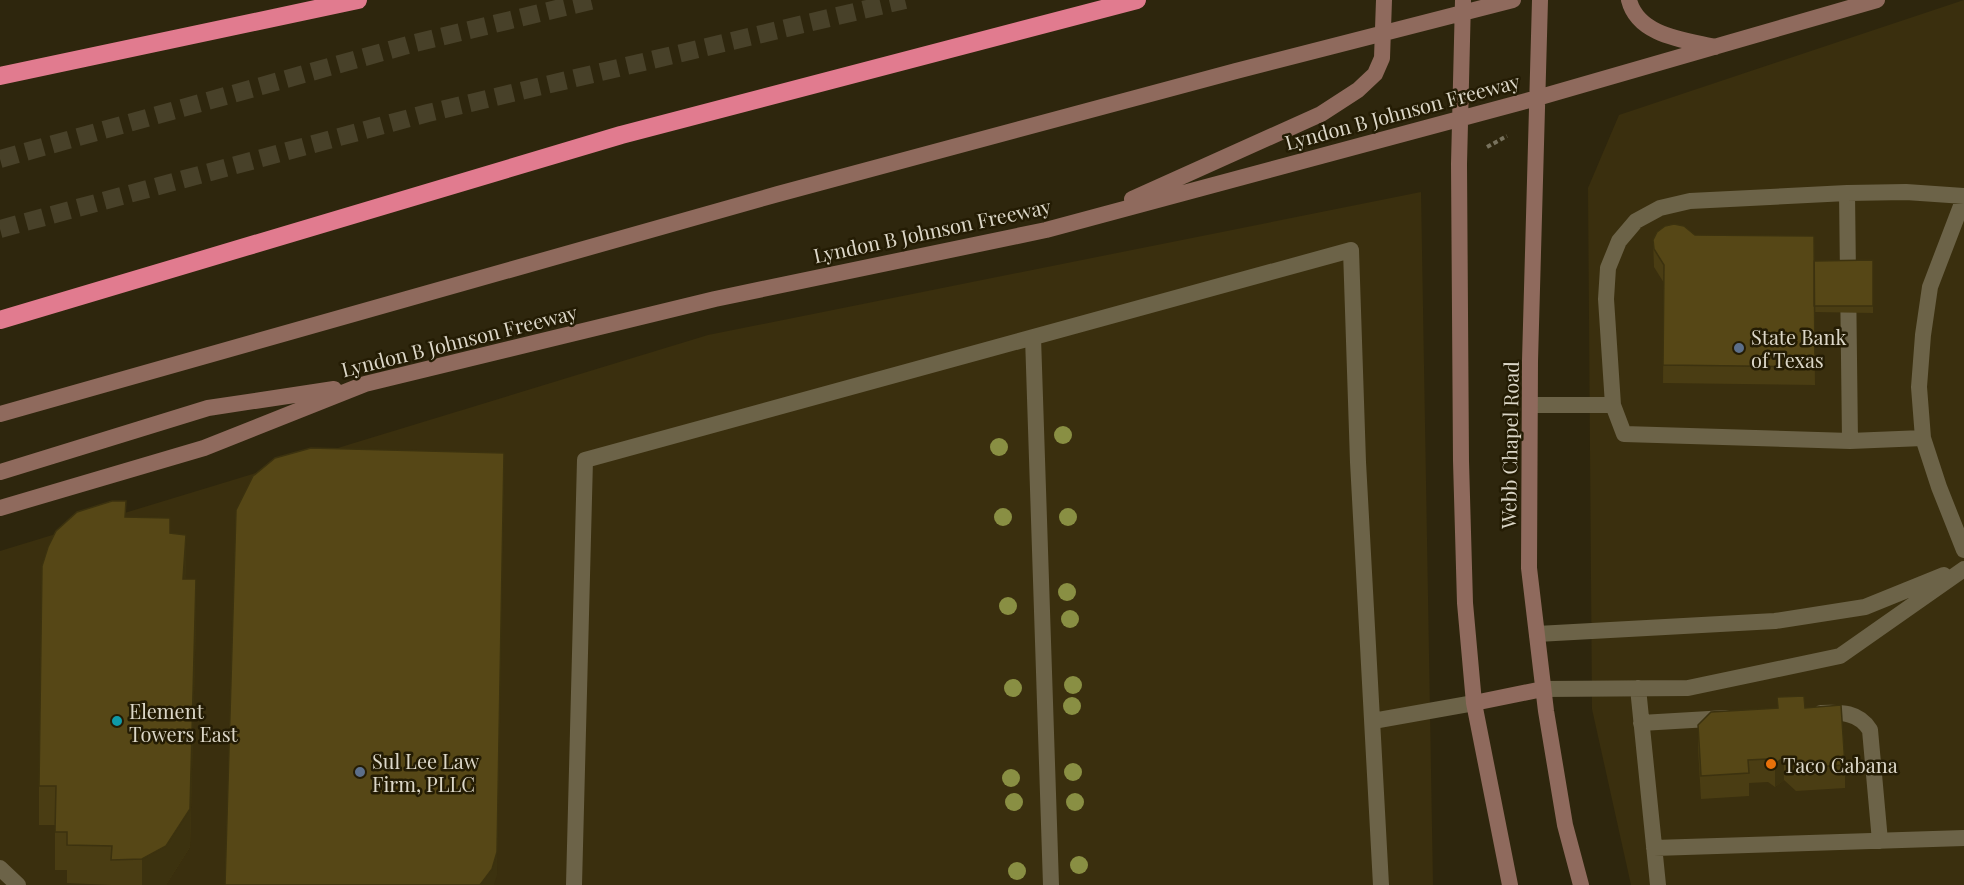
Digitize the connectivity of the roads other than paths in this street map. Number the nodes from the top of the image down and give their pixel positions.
1 (358, 0) edge
2 (1137, 0) edge
3 (1384, 0) edge
4 (1463, 0) edge
5 (1513, 0) edge
6 (1540, 0) edge
7 (1629, 0) edge
8 (1877, 0) edge
9 (1717, 47) junction
10 (0, 76) edge
11 (1537, 98) junction
12 (1459, 120) junction
13 (1847, 193) junction
14 (1964, 197) edge
15 (1087, 219) junction
16 (0, 320) edge
17 (1033, 337) junction
18 (365, 384) junction
19 (1530, 405) junction
20 (1613, 405) junction
21 (0, 414) edge
22 (1923, 438) junction
23 (1850, 441) junction
24 (0, 472) edge
25 (0, 508) edge
26 (1964, 550) edge
27 (1964, 568) edge
28 (1537, 634) junction
29 (1638, 688) junction
30 (1543, 689) junction
31 (1474, 703) junction
32 (1802, 714) edge
33 (1744, 717) edge
34 (1373, 722) junction
35 (1641, 723) junction
36 (1964, 838) edge
37 (1880, 841) junction
38 (1654, 848) junction
39 (0, 868) edge
40 (18, 885) edge
41 (574, 885) edge
42 (1051, 885) edge
43 (1381, 885) edge
44 (1510, 885) edge
45 (1581, 885) edge
46 (1658, 885) edge

1 - 10 highway
2 - 16 highway
3 - 15 main road
4 - 12 main road
5 - 21 main road
6 - 11 main road, Webb Chapel Road
7 - 9 main road
8 - 9 main road, Lyndon B Johnson Freeway
9 - 11 main road, Lyndon B Johnson Freeway
11 - 12 main road, Lyndon B Johnson Freeway
11 - 19 main road, Webb Chapel Road
12 - 15 main road, Lyndon B Johnson Freeway
12 - 31 main road
13 - 14 lane
13 - 20 lane
13 - 23 lane
14 - 22 lane
15 - 18 main road, Lyndon B Johnson Freeway
17 - 34 lane
17 - 41 lane
17 - 42 lane
18 - 24 main road
18 - 25 main road, Lyndon B Johnson Freeway
19 - 20 lane
19 - 28 main road, Webb Chapel Road
20 - 23 lane
22 - 23 lane
22 - 26 lane
27 - 28 lane
27 - 29 lane
28 - 30 main road, Webb Chapel Road
29 - 30 lane
29 - 35 lane
30 - 31 main road
30 - 45 main road, Webb Chapel Road
31 - 34 lane
31 - 44 main road
32 - 37 lane
33 - 35 lane
34 - 43 lane
35 - 38 lane
36 - 37 lane
37 - 38 lane
38 - 46 lane
39 - 40 lane

